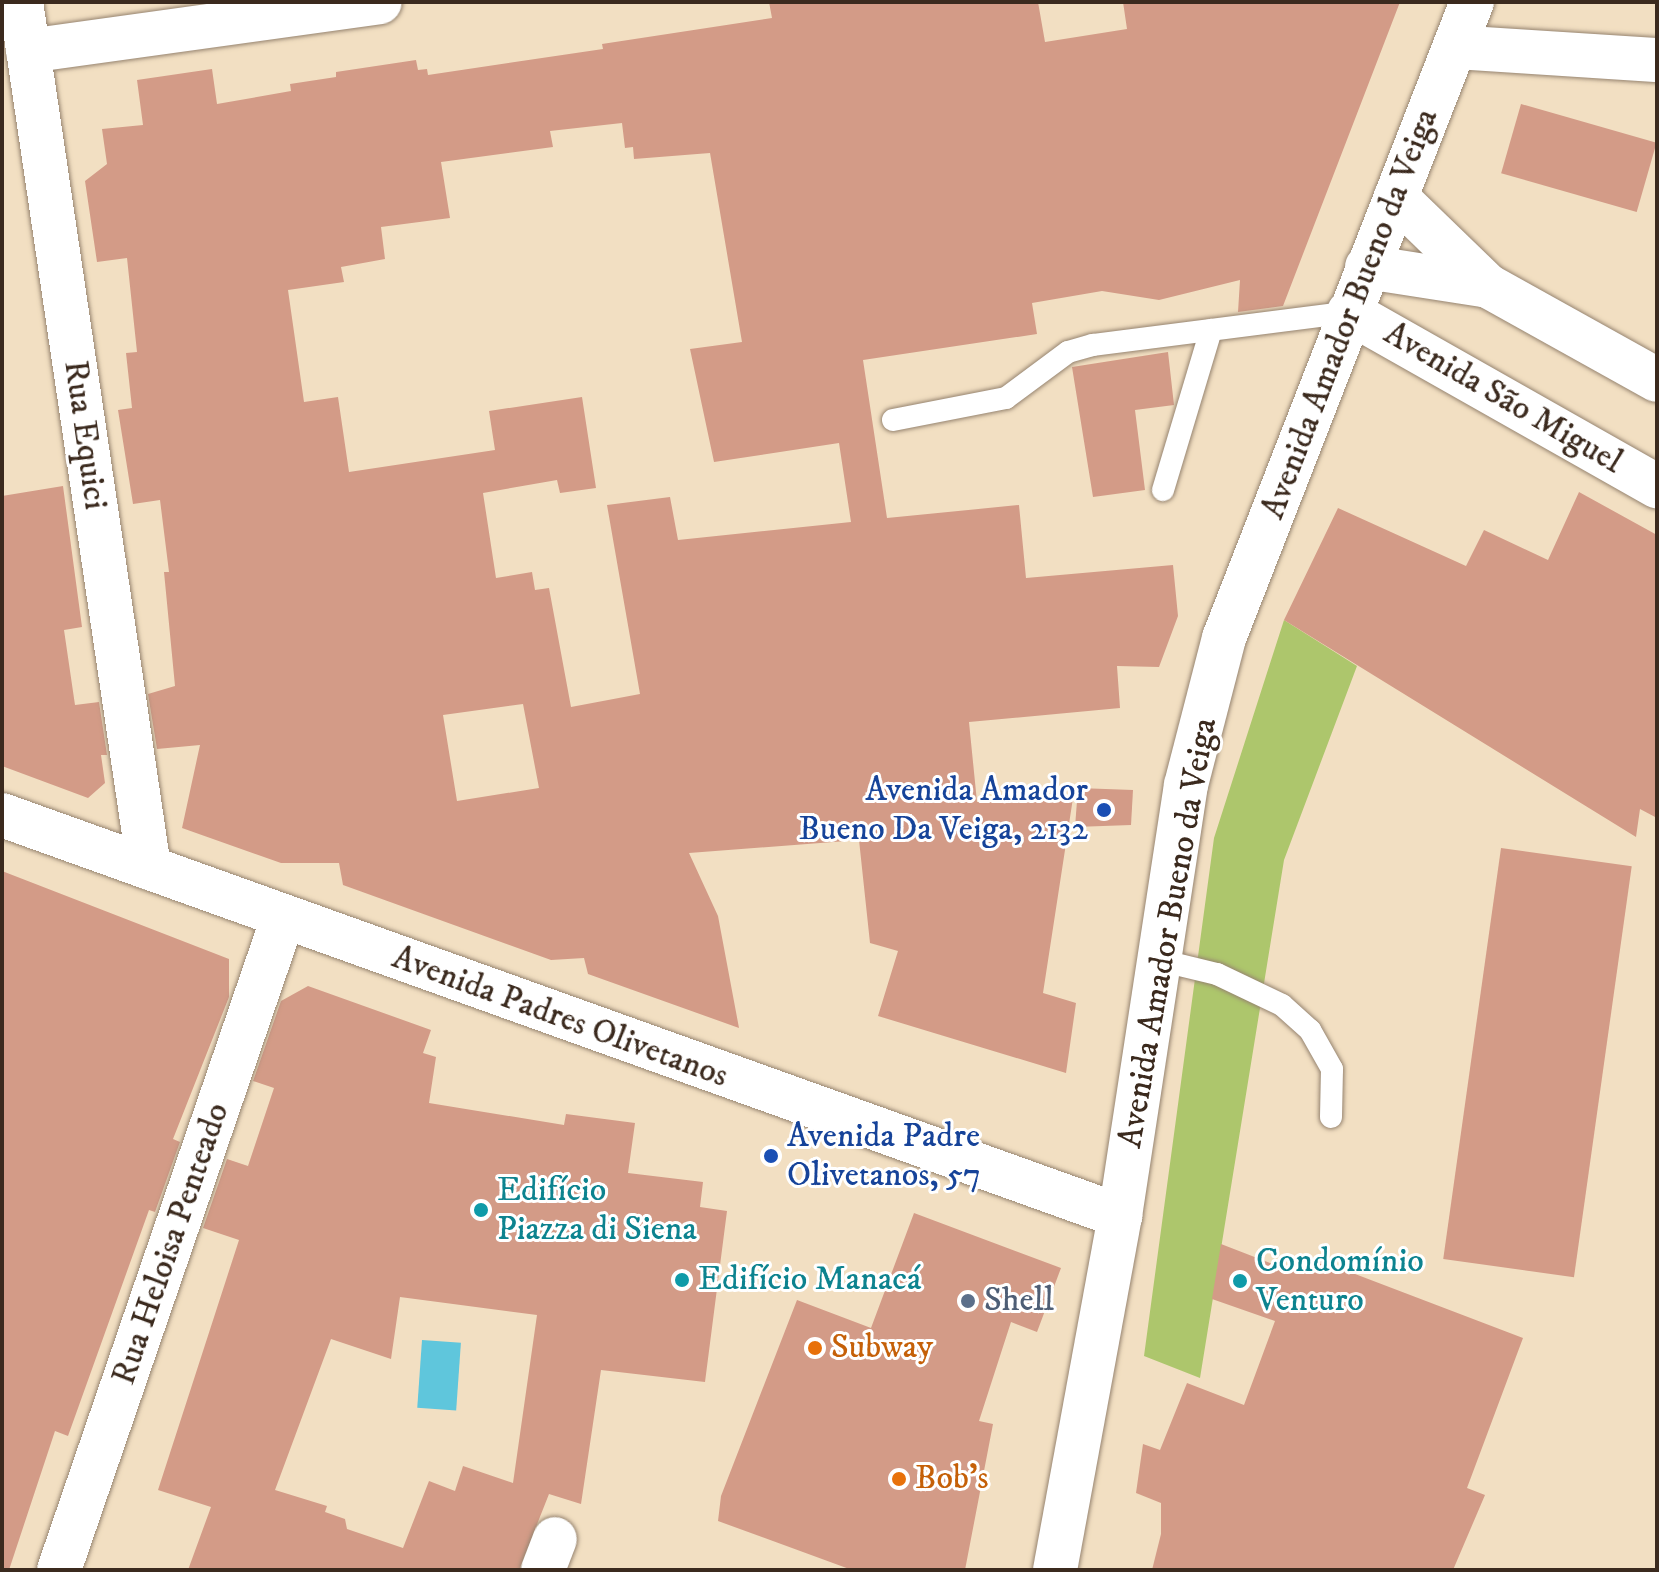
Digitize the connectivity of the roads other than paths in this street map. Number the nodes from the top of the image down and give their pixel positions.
1 (21, 2) edge
2 (380, 2) edge
3 (1472, 2) edge
4 (1455, 47) junction
5 (28, 51) junction
6 (1657, 60) edge
7 (1396, 197) junction
8 (1367, 267) junction
9 (1488, 286) junction
10 (1349, 312) junction
11 (1211, 330) junction
12 (1657, 380) edge
13 (893, 420) dead end
14 (1657, 486) edge
15 (1163, 490) dead end
16 (2, 815) edge
17 (149, 868) junction
18 (283, 918) junction
19 (1159, 960) junction
20 (1331, 1117) dead end
21 (1120, 1216) junction
22 (59, 1570) edge
23 (1055, 1570) edge

1 - 5 street, Rua Equici
2 - 5 street
3 - 4 street, Avenida Amador Bueno da Veiga
4 - 6 street
4 - 7 street, Avenida Amador Bueno da Veiga
5 - 17 street, Rua Equici
7 - 8 street, Avenida Amador Bueno da Veiga
7 - 9 street, Avenida São Miguel
8 - 9 street, Avenida São Miguel
8 - 10 street, Avenida Amador Bueno da Veiga
9 - 12 street, Avenida São Miguel
10 - 11 lane
10 - 14 street, Avenida São Miguel
10 - 19 street, Avenida Amador Bueno da Veiga
11 - 13 lane
11 - 15 lane
16 - 17 street, Avenida Padres Olivetanos
17 - 18 street, Avenida Padres Olivetanos
18 - 21 street, Avenida Padres Olivetanos
18 - 22 street, Rua Heloisa Penteado
19 - 20 lane
19 - 21 street, Avenida Amador Bueno da Veiga
21 - 23 street, Avenida Amador Bueno da Veiga

